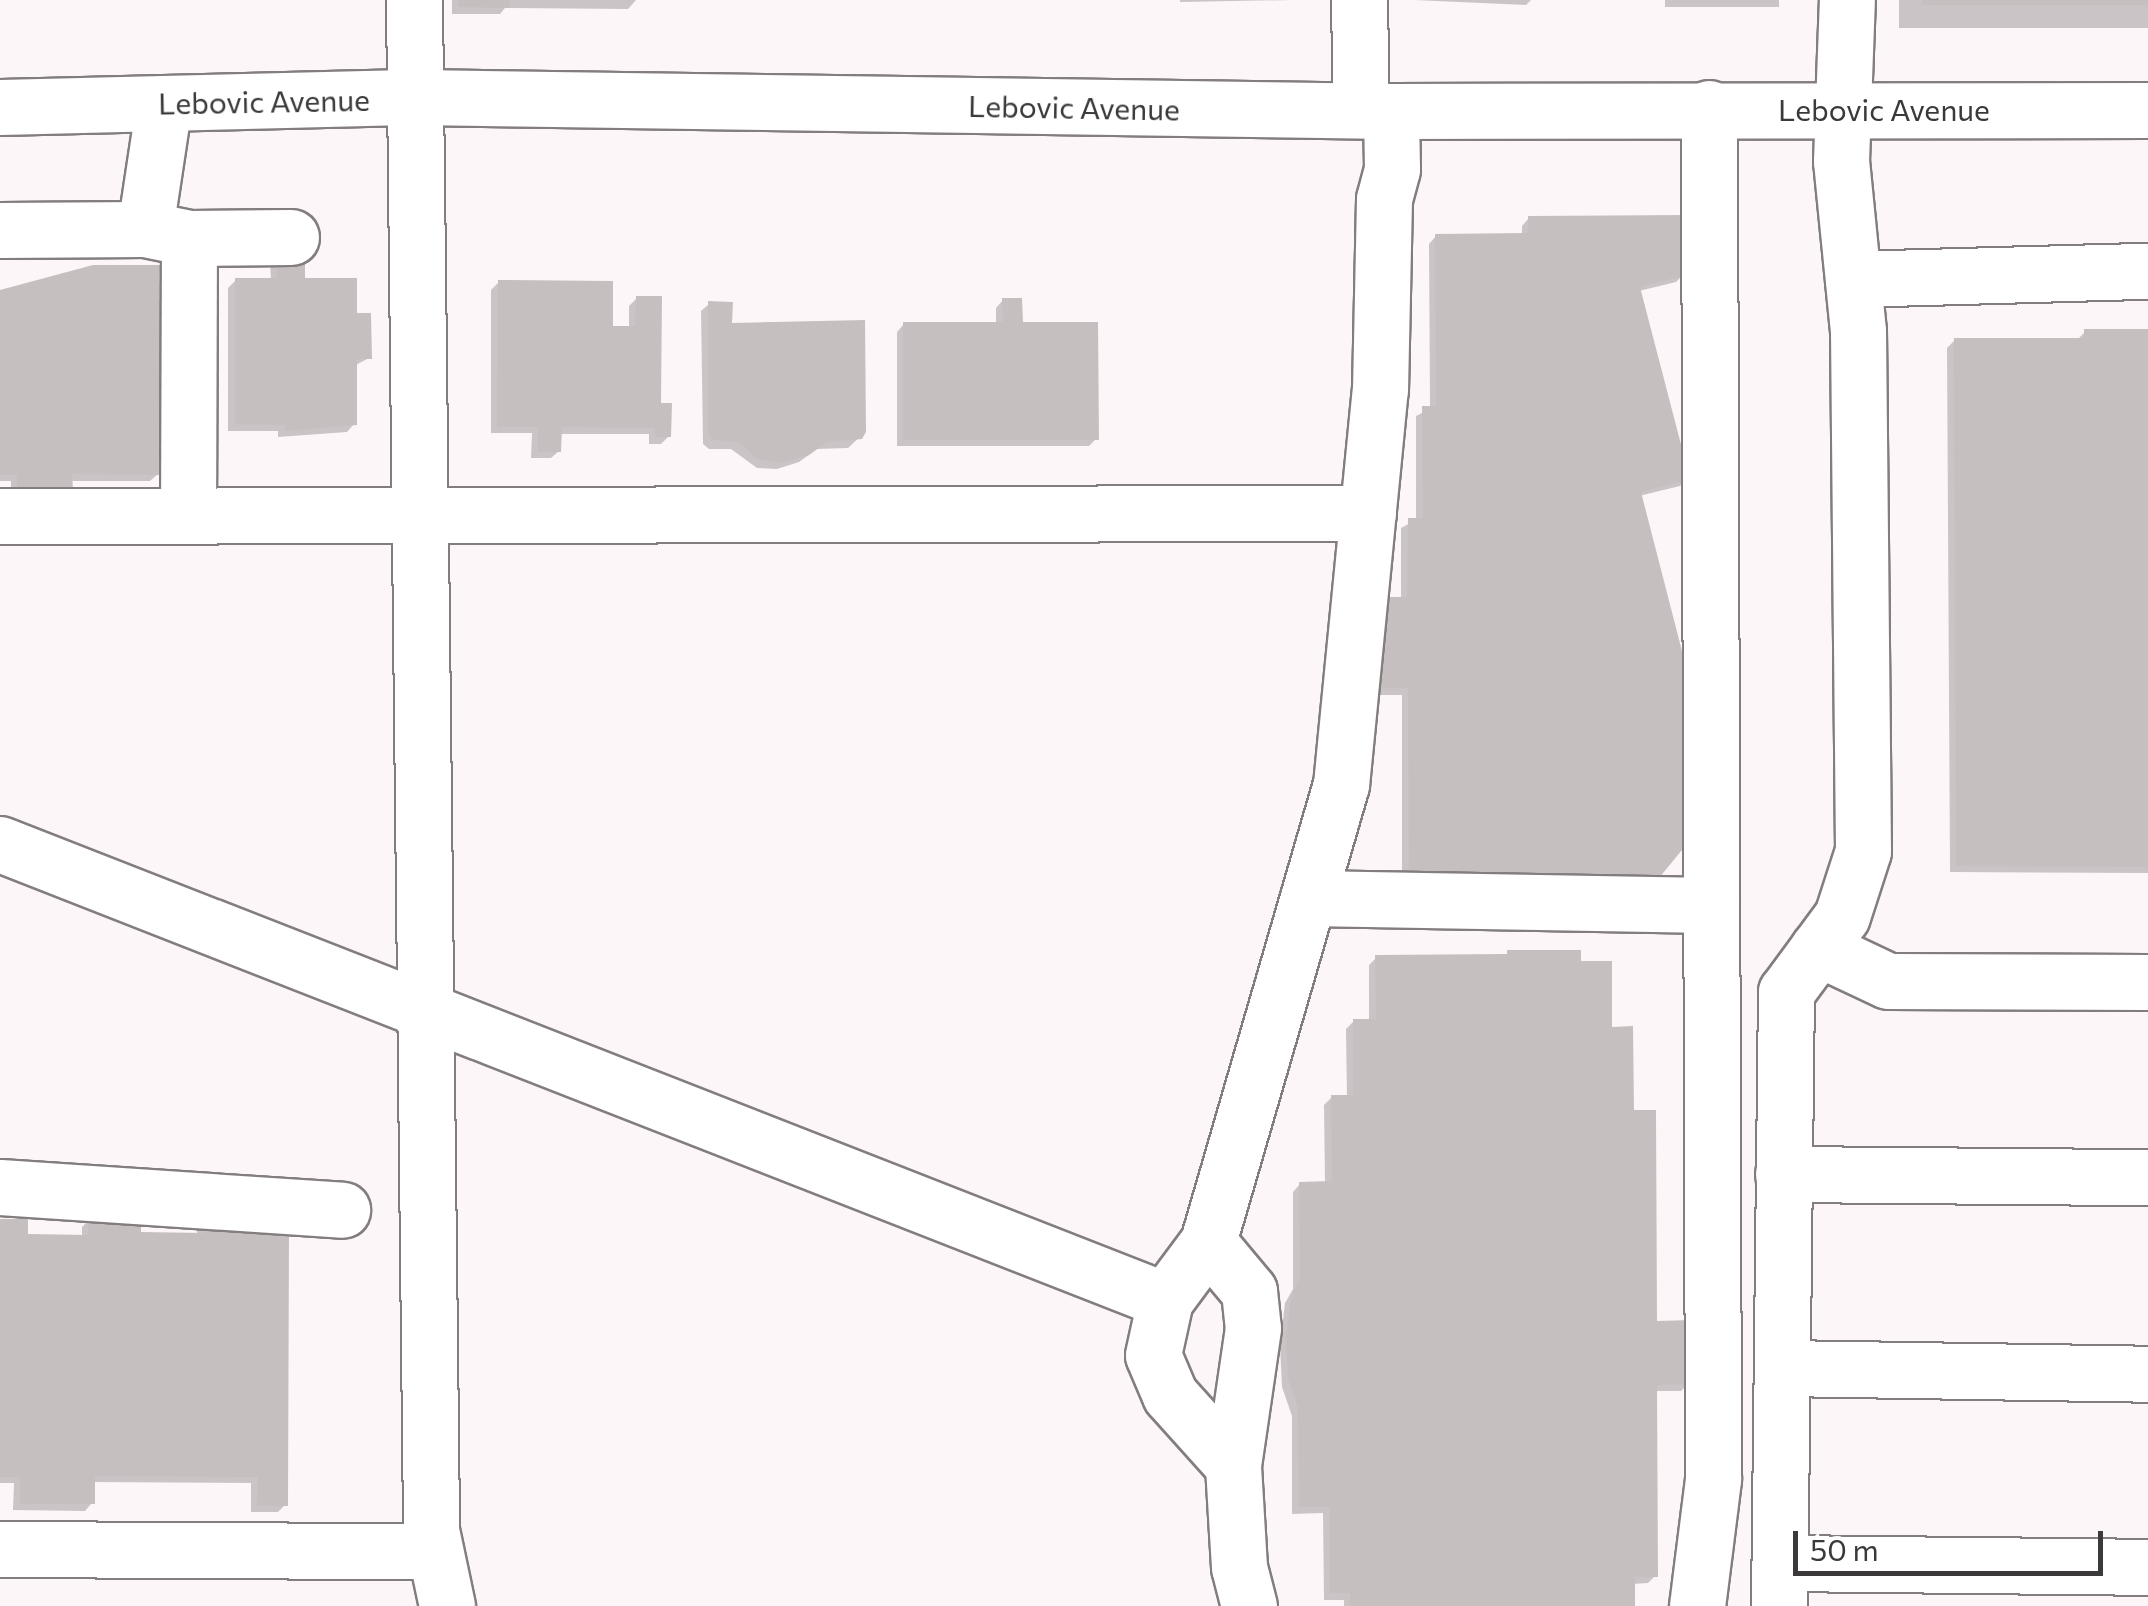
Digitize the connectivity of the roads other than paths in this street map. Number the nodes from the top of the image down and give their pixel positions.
1 (414, 0) edge
2 (1359, 0) edge
3 (1846, 0) edge
4 (417, 97) junction
5 (164, 103) junction
6 (0, 106) edge
7 (1709, 108) junction
8 (1845, 110) junction
9 (2148, 110) edge
10 (1376, 111) junction
11 (0, 230) edge
12 (167, 234) junction
13 (291, 237) dead end
14 (2148, 270) edge
15 (1853, 279) junction
16 (1368, 513) junction
17 (419, 515) junction
18 (0, 516) edge
19 (188, 516) junction
20 (0, 844) edge
21 (1308, 898) junction
22 (1711, 904) junction
23 (1818, 948) junction
24 (2148, 982) edge
25 (424, 1011) junction
26 (1783, 1174) junction
27 (2148, 1177) edge
28 (0, 1187) edge
29 (342, 1210) dead end
30 (1208, 1242) junction
31 (1165, 1300) junction
32 (1782, 1368) junction
33 (2148, 1374) edge
34 (1233, 1465) junction
35 (0, 1549) edge
36 (435, 1551) junction
37 (2148, 1566) edge
38 (1780, 1585) edge
39 (447, 1606) edge
40 (1249, 1606) edge
41 (1697, 1606) edge

1 - 4 street
2 - 10 street
3 - 8 street
4 - 5 street, Lebovic Avenue
4 - 10 street, Lebovic Avenue
4 - 17 street
5 - 6 street, Lebovic Avenue
5 - 12 street
7 - 8 street, Lebovic Avenue
7 - 10 street, Lebovic Avenue
7 - 22 street
8 - 9 street, Lebovic Avenue
8 - 15 street
10 - 16 street
11 - 12 street
12 - 13 street
12 - 19 street
14 - 15 street
15 - 23 street
16 - 17 street
16 - 21 street
17 - 19 street
17 - 25 street
18 - 19 street
20 - 25 street
21 - 22 street
21 - 30 street
22 - 41 street
23 - 24 street
23 - 26 street
25 - 31 street
25 - 36 street
26 - 27 street
26 - 32 street
28 - 29 street
30 - 31 street
30 - 34 street
31 - 34 street
32 - 33 street
32 - 38 street
34 - 40 street
35 - 36 street
36 - 39 street
37 - 38 street

